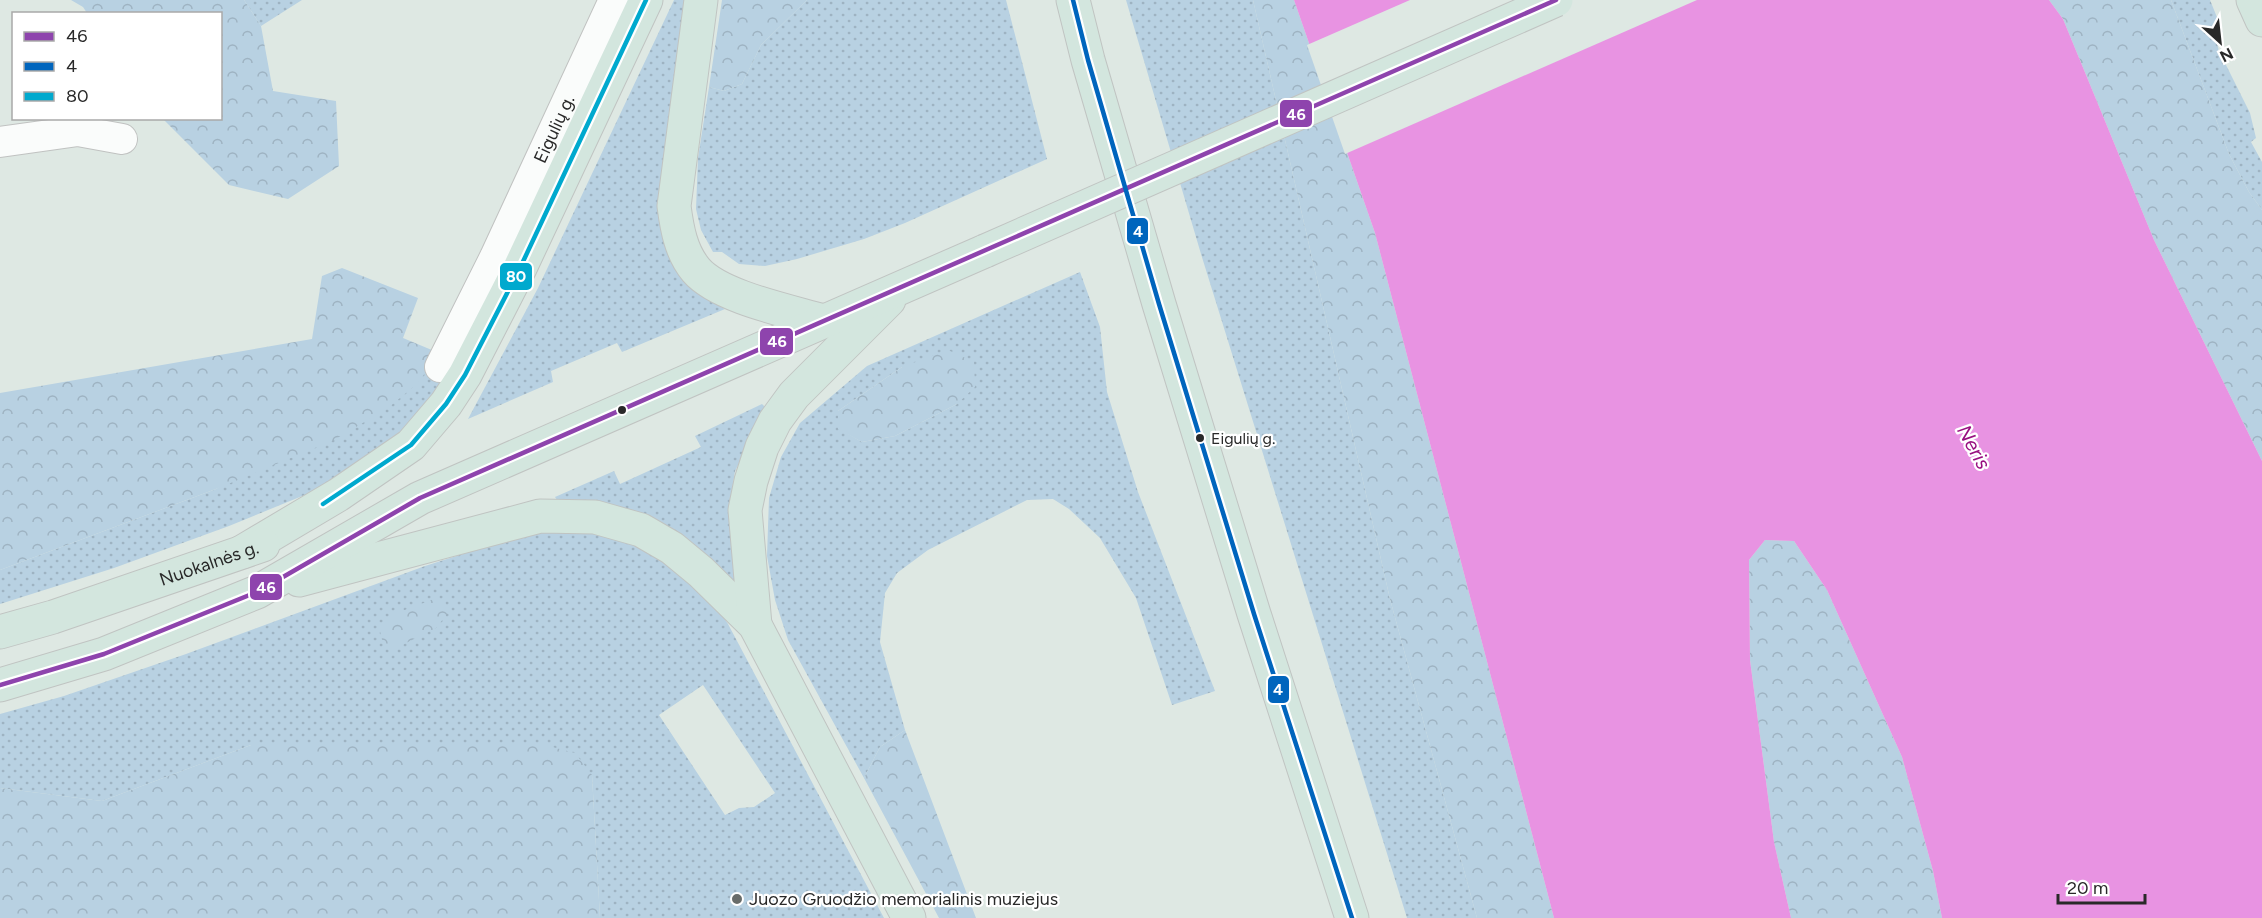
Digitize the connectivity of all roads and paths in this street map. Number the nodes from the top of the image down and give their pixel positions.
1 (614, 0) edge
2 (646, 0) edge
3 (701, 0) edge
4 (1072, 0) edge
5 (1556, 0) edge
6 (2253, 0) edge
7 (2262, 20) edge
8 (123, 139) dead end
9 (0, 142) edge
10 (507, 262) junction
11 (903, 286) junction
12 (823, 321) junction
13 (440, 367) dead end
14 (420, 498) junction
15 (242, 552) junction
16 (257, 592) junction
17 (755, 625) junction
18 (0, 632) edge
19 (0, 685) edge
20 (909, 918) edge
21 (1352, 918) edge

1 - 10 street, Eigulių g.
2 - 10 main road
3 - 12 main road
4 - 21 main road
5 - 11 main road, Nuokalnės g., bridge
6 - 7 main road
8 - 9 street
10 - 13 street, Eigulių g.
10 - 15 main road
11 - 12 main road, Nuokalnės g.
11 - 17 main road
12 - 14 main road, Nuokalnės g.
14 - 15 main road, Nuokalnės g.
14 - 16 main road, Nuokalnės g.
15 - 18 main road, Nuokalnės g.
16 - 17 main road
16 - 19 main road, Nuokalnės g.
17 - 20 main road

